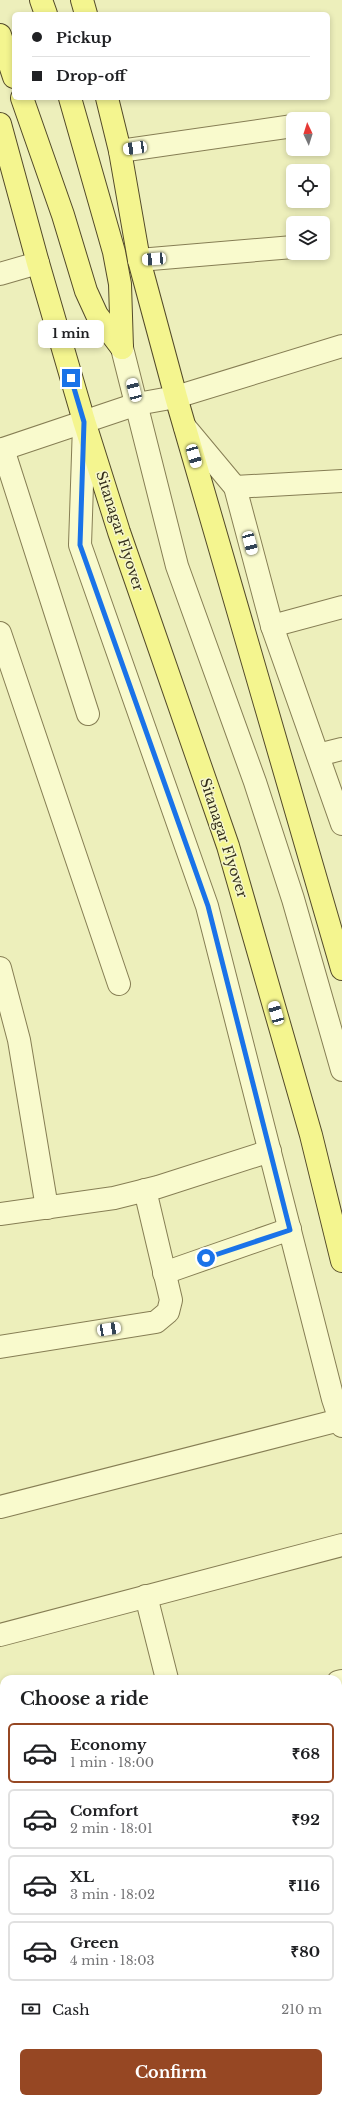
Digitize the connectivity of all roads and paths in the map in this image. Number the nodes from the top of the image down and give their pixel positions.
1 (41, 0) edge
2 (82, 0) edge
3 (45, 12) edge
4 (85, 12) edge
5 (0, 35) edge
6 (12, 70) edge
7 (23, 100) edge
8 (71, 100) edge
9 (107, 100) edge
10 (286, 127) edge
11 (2, 135) edge
12 (120, 151) junction
13 (286, 248) edge
14 (139, 260) junction
15 (38, 263) junction
16 (0, 274) edge
17 (342, 346) edge
18 (122, 348) junction
19 (176, 397) junction
20 (137, 404) junction
21 (84, 422) junction
22 (186, 427) junction
23 (2, 449) edge
24 (342, 481) edge
25 (235, 487) junction
26 (342, 608) edge
27 (272, 626) junction
28 (0, 633) edge
29 (88, 714) dead end
30 (342, 749) edge
31 (318, 755) junction
32 (342, 824) edge
33 (0, 968) edge
34 (342, 969) edge
35 (119, 984) dead end
36 (342, 1070) edge
37 (270, 1151) junction
38 (145, 1190) junction
39 (48, 1208) junction
40 (0, 1214) edge
41 (290, 1230) junction
42 (342, 1261) edge
43 (164, 1273) junction
44 (0, 1347) edge
45 (341, 1423) edge
46 (0, 1506) edge
47 (342, 1545) edge
48 (146, 1596) junction
49 (0, 1635) edge
50 (166, 1675) edge

1 - 3 main road
2 - 4 main road
5 - 6 main road
7 - 18 main road
8 - 18 main road
9 - 12 main road
10 - 12 street
11 - 15 main road, Sitanagar Flyover
12 - 14 main road
13 - 14 street
14 - 19 main road
15 - 16 street
15 - 21 main road, Sitanagar Flyover
17 - 19 street
18 - 20 street
19 - 20 street
19 - 22 main road
20 - 21 street
20 - 36 street
21 - 23 street
21 - 37 street
21 - 42 main road, Sitanagar Flyover
22 - 25 street
22 - 34 main road
23 - 29 street
24 - 25 street
25 - 27 street
26 - 27 street
27 - 31 street
28 - 35 street
30 - 31 street
31 - 32 street
33 - 39 street
37 - 38 street
37 - 41 street
38 - 39 street
38 - 43 street
39 - 40 street
41 - 43 street
41 - 45 street
43 - 44 street
45 - 46 street
47 - 48 street
48 - 49 street
48 - 50 street

